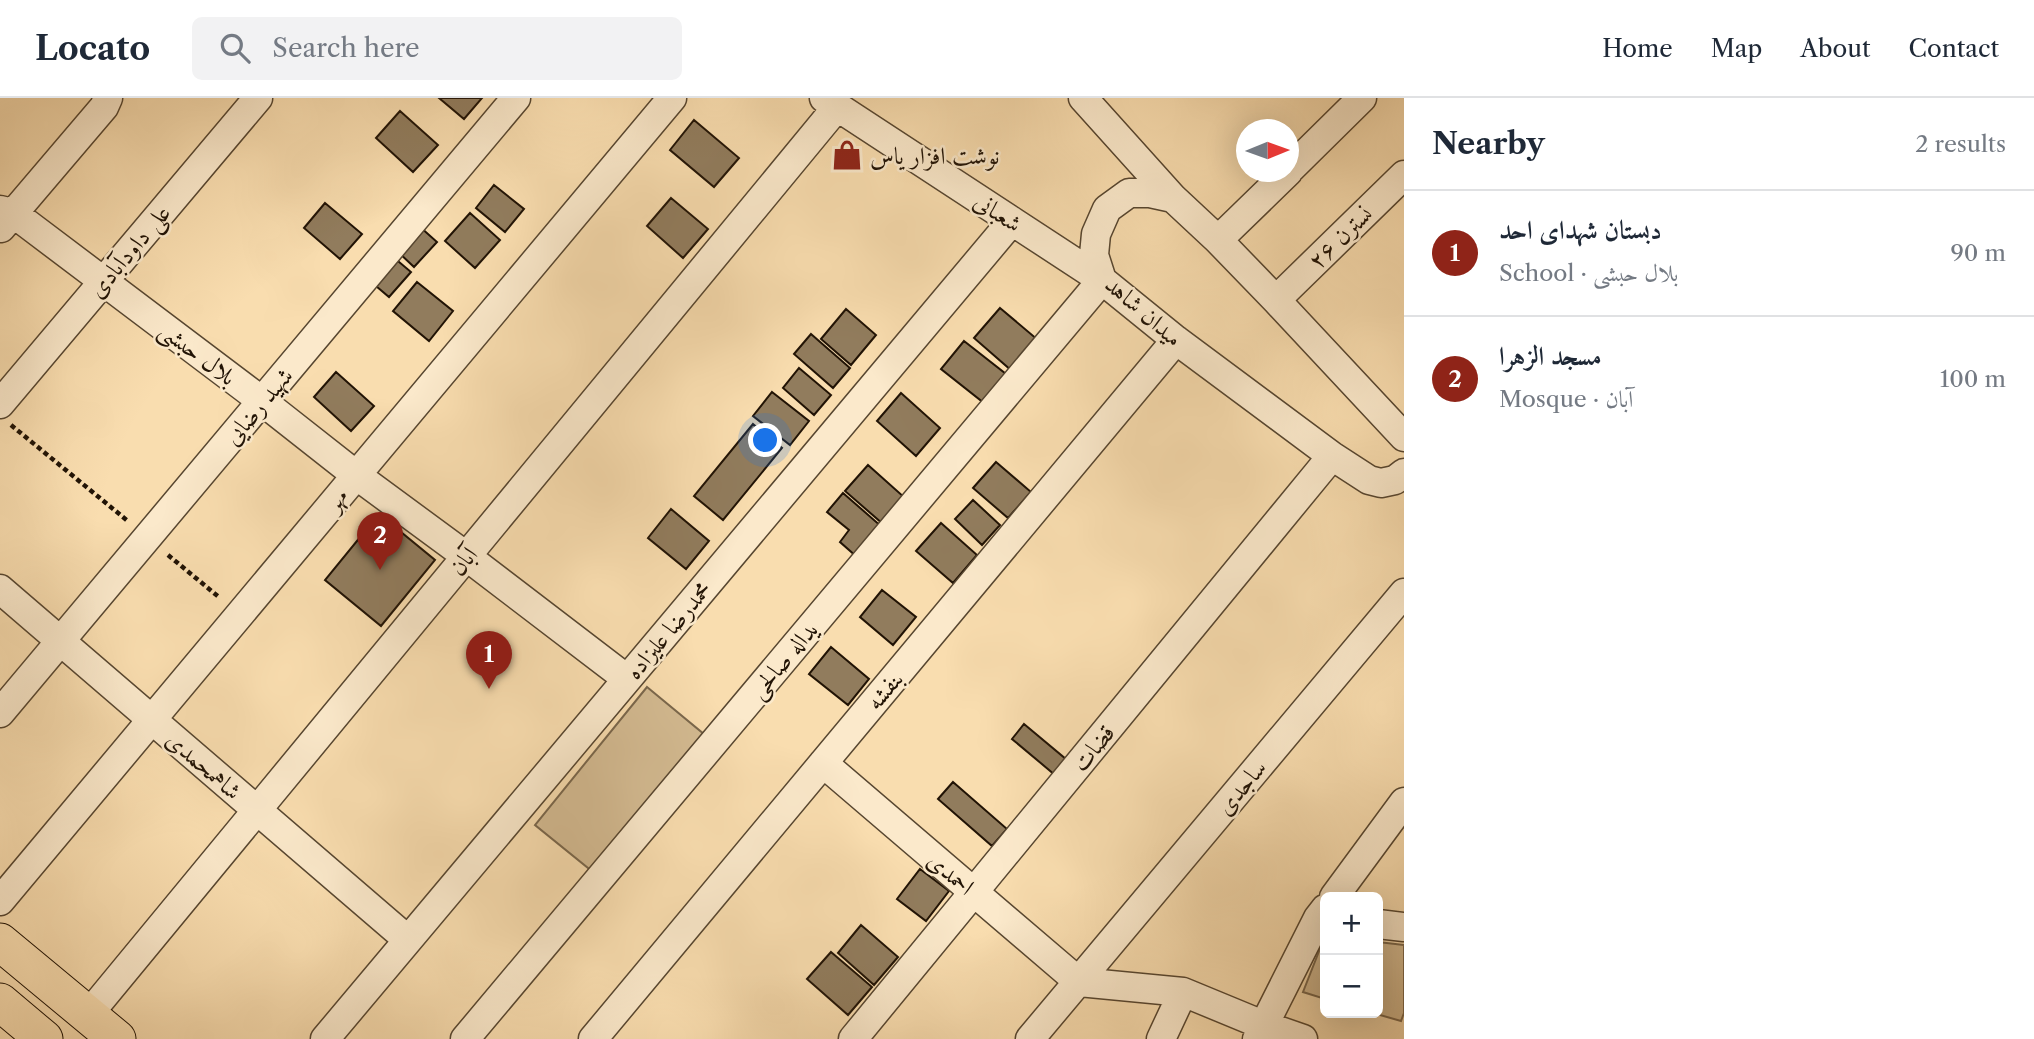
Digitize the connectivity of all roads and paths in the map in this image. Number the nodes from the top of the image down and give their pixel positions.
1 (108, 98) edge
2 (258, 98) edge
3 (516, 98) edge
4 (672, 98) edge
5 (1083, 98) edge
6 (1362, 98) edge
7 (830, 102) edge
8 (1299, 160) edge
9 (1404, 175) edge
10 (1277, 182) edge
11 (1173, 198) junction
12 (4, 218) edge
13 (1012, 221) junction
14 (1218, 240) junction
15 (1102, 280) junction
16 (103, 282) junction
17 (1276, 300) junction
18 (1176, 340) junction
19 (262, 401) junction
20 (5, 414) edge
21 (1404, 437) edge
22 (1332, 456) junction
23 (356, 475) junction
24 (1404, 475) edge
25 (147, 538) junction
26 (466, 556) junction
27 (0, 589) edge
28 (1404, 593) edge
29 (240, 614) junction
30 (60, 641) junction
31 (627, 679) junction
32 (0, 713) edge
33 (151, 720) junction
34 (823, 763) junction
35 (1404, 802) edge
36 (257, 811) junction
37 (974, 892) junction
38 (1340, 892) edge
39 (0, 901) edge
40 (1320, 922) edge
41 (1383, 925) edge
42 (1404, 927) edge
43 (408, 940) junction
44 (0, 942) edge
45 (1079, 982) junction
46 (1183, 992) junction
47 (0, 1002) edge
48 (88, 1015) junction
49 (1260, 1032) edge
50 (44, 1039) edge
51 (117, 1039) edge
52 (325, 1039) edge
53 (465, 1039) edge
54 (593, 1039) edge
55 (853, 1039) edge
56 (1030, 1039) edge
57 (1161, 1039) edge
58 (1303, 1039) edge

1 - 12 street
2 - 16 street, علی داودآبادی
3 - 19 street, شهید رضایی
4 - 23 street, مهر
5 - 11 street
6 - 8 street
7 - 13 street, شعبانی
7 - 26 street, آبان
9 - 17 street, نسترن ۲۶
10 - 14 street
11 - 14 street
11 - 15 street, میدان شاهد
12 - 16 street, بلال حبشی
13 - 15 street, شعبانی
13 - 31 street, محمدرضا علیزاده
14 - 17 street
15 - 18 street, میدان شاهد
15 - 53 street, یداله صالحی
16 - 19 street, بلال حبشی
16 - 20 street, علی داودآبادی
17 - 21 street
18 - 22 street, میدان شاهد
18 - 34 street, بنفشه
19 - 23 street, بلال حبشی
19 - 25 street, شهید رضایی
20 - 25 path
22 - 24 street, میدان شاهد
22 - 37 street, قضات
23 - 26 street, بلال حبشی
23 - 29 street, مهر
25 - 29 path
25 - 30 street, شهید رضایی
26 - 31 street, بلال حبشی
26 - 36 street, آبان
27 - 30 street, شاهمحمدی
28 - 45 street, ساجدی
29 - 33 street, مهر
30 - 32 street, شهید رضایی
30 - 33 street, شاهمحمدی
31 - 43 street, محمدرضا علیزاده
33 - 36 street, شاهمحمدی
33 - 39 street, مهر
34 - 37 street, احمدی
34 - 54 street, بنفشه
35 - 38 street
36 - 43 street, شاهمحمدی
36 - 48 street, آبان
37 - 45 street, احمدی
37 - 55 street, قضات
40 - 49 street
41 - 42 street
43 - 52 street, محمدرضا علیزاده
44 - 48 main road
45 - 46 street
45 - 56 street, ساجدی
46 - 49 street
46 - 57 street
47 - 50 main road
48 - 51 main road
49 - 58 street

